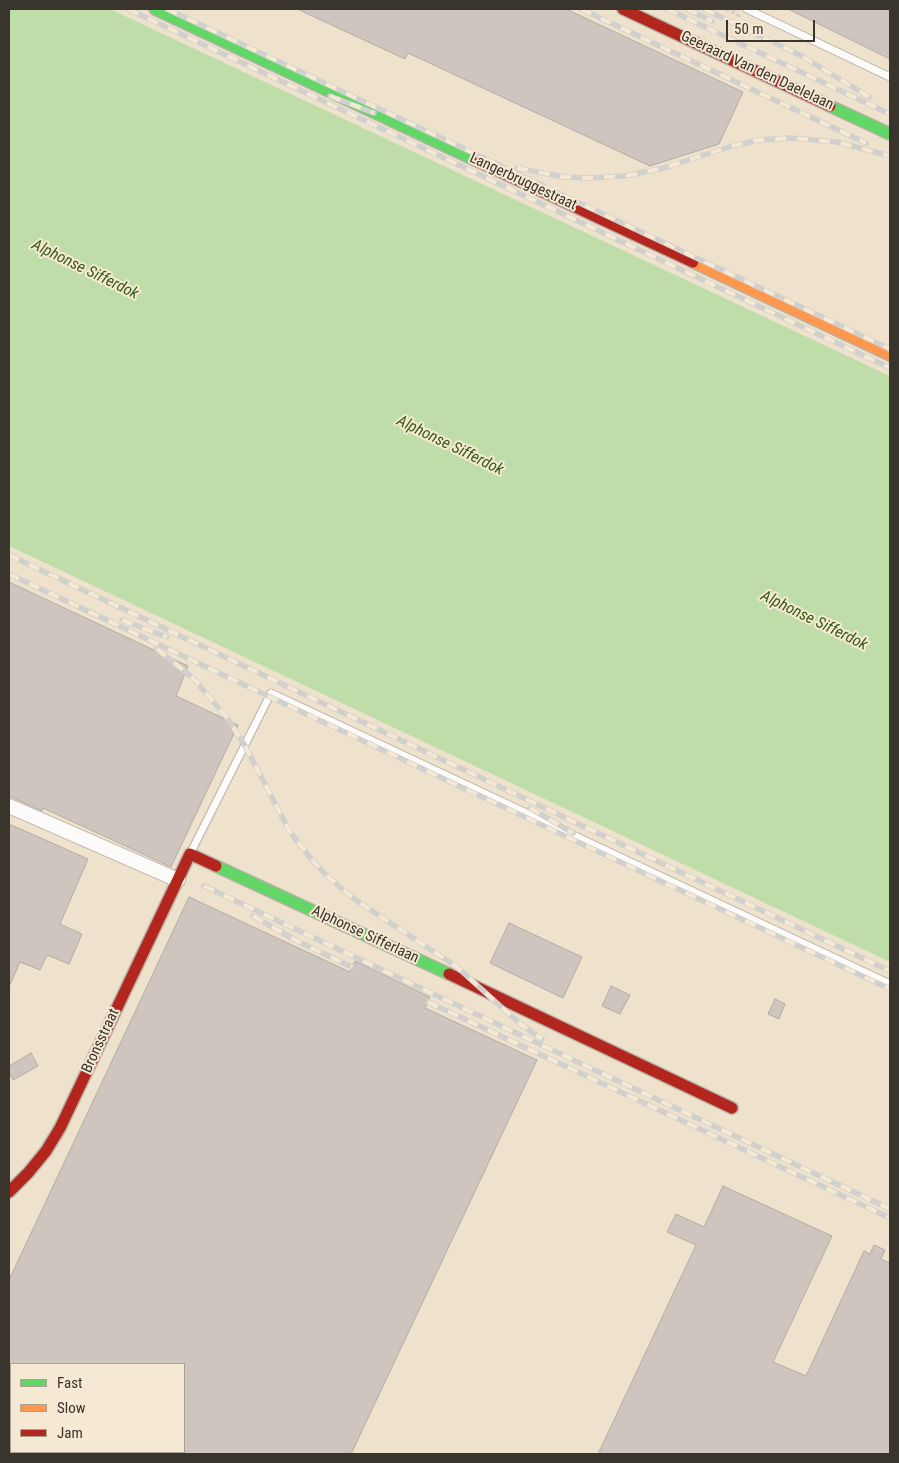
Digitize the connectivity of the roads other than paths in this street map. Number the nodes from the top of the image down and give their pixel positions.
1 (155, 9) edge
2 (623, 9) edge
3 (747, 9) edge
4 (890, 77) edge
5 (890, 134) edge
6 (890, 355) edge
7 (9, 806) edge
8 (190, 854) junction
9 (178, 880) junction
10 (890, 984) edge
11 (732, 1108) dead end
12 (9, 1192) edge

1 - 6 street, Langerbruggestraat
2 - 5 street, Geeraard Van den Daelelaan
3 - 4 lane
7 - 9 street
8 - 9 street
8 - 10 lane
8 - 11 street, Alphonse Sifferlaan
9 - 12 street, Bronsstraat

